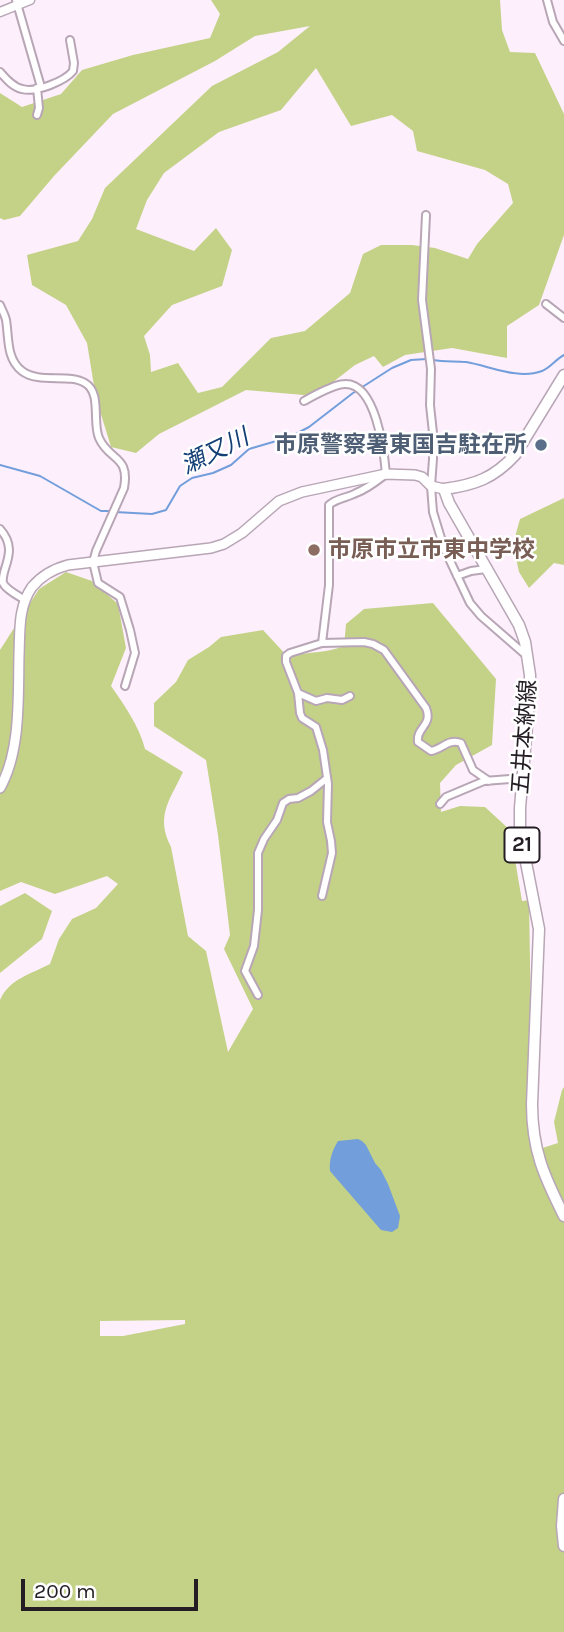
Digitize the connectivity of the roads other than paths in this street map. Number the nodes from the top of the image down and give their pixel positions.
1 (30, 0) edge
2 (547, 0) edge
3 (16, 3) edge
4 (0, 12) edge
5 (70, 40) dead end
6 (564, 41) edge
7 (0, 72) edge
8 (39, 88) junction
9 (37, 115) dead end
10 (426, 215) dead end
11 (546, 304) dead end
12 (0, 305) edge
13 (564, 318) edge
14 (564, 375) edge
15 (304, 401) dead end
16 (386, 474) junction
17 (431, 486) junction
18 (444, 489) junction
19 (0, 529) edge
20 (93, 562) junction
21 (486, 569) junction
22 (457, 576) junction
23 (25, 600) junction
24 (322, 643) junction
25 (528, 657) junction
26 (125, 686) dead end
27 (298, 693) junction
28 (350, 696) dead end
29 (523, 778) junction
30 (326, 779) junction
31 (489, 780) junction
32 (0, 788) edge
33 (440, 804) dead end
34 (322, 896) dead end
35 (258, 995) dead end
36 (564, 1216) edge
37 (564, 1499) edge
38 (564, 1546) edge

1 - 3 street
2 - 6 street
3 - 4 street
3 - 8 street
5 - 8 street
7 - 8 street
8 - 9 street
10 - 17 street
11 - 13 street
12 - 20 street
14 - 18 main road
15 - 16 street
16 - 17 main road
16 - 20 main road
16 - 24 street
17 - 18 main road
17 - 22 street
18 - 21 main road, 五井本納線 / 21
19 - 23 street
20 - 23 main road
20 - 26 street
21 - 22 street
21 - 25 main road, 五井本納線 / 21
22 - 25 street
23 - 32 main road
24 - 27 street
24 - 31 street
25 - 29 main road, 五井本納線 / 21
27 - 28 street
27 - 30 street
29 - 31 street
29 - 36 main road, 五井本納線 / 21
30 - 34 street
30 - 35 street
31 - 33 street
37 - 38 main road

